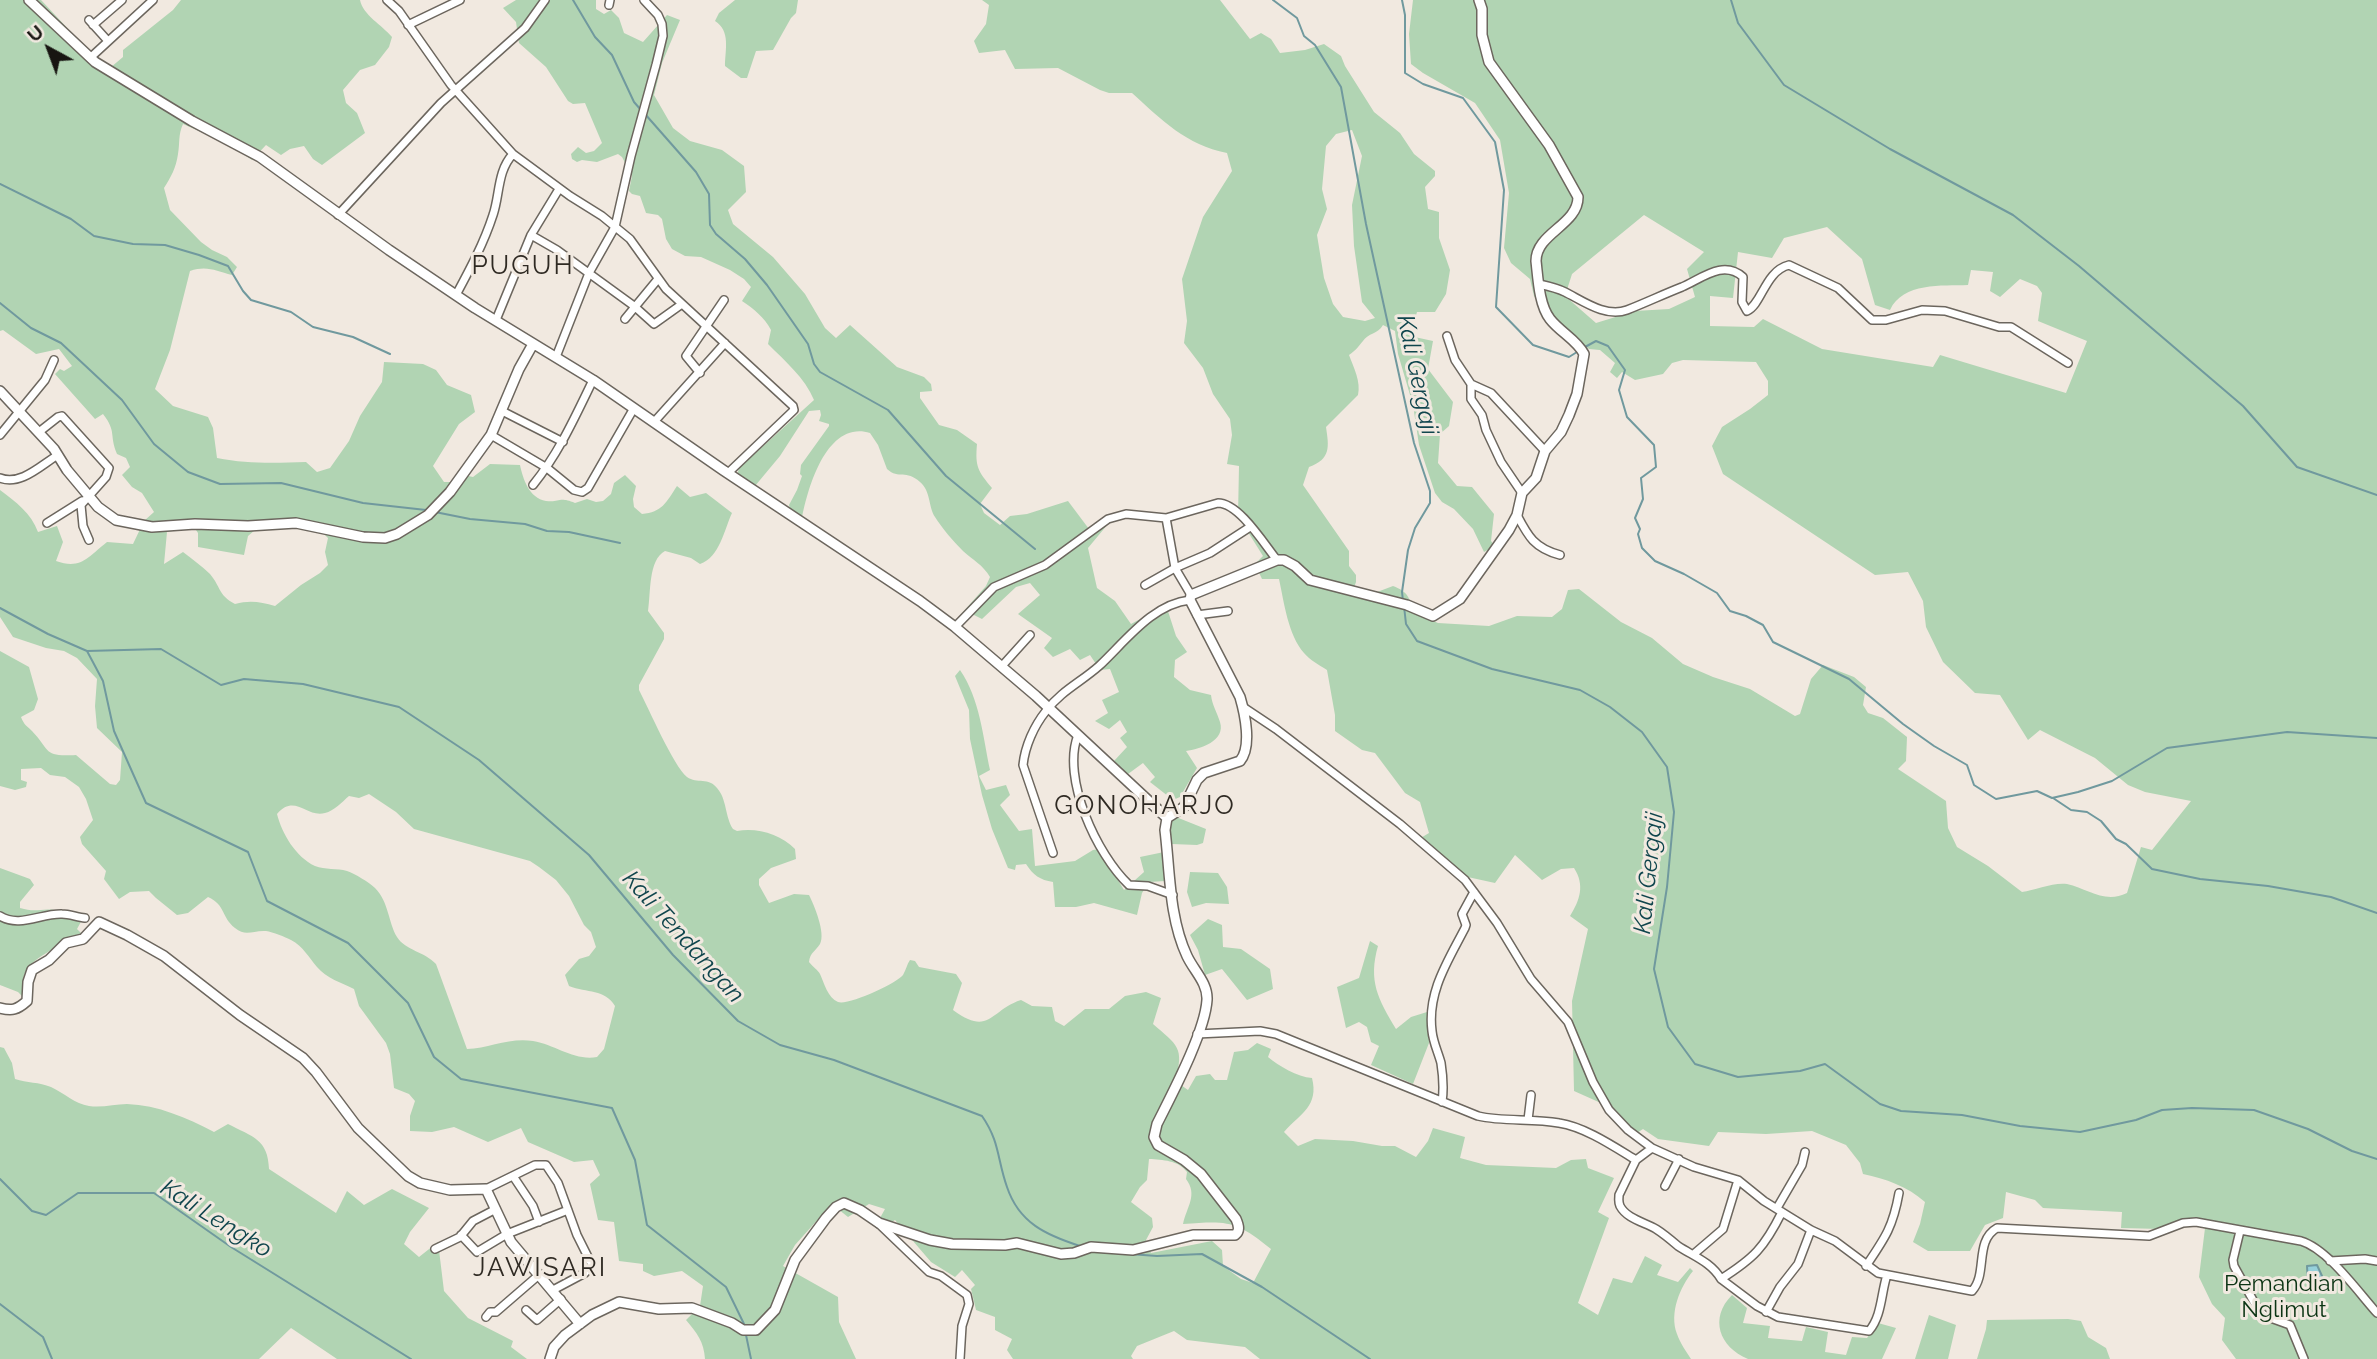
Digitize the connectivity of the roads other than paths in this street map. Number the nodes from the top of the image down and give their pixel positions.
1 (29, 0) edge
2 (122, 0) edge
3 (153, 0) edge
4 (387, 0) edge
5 (460, 0) edge
6 (545, 0) edge
7 (644, 0) edge
8 (1479, 0) edge
9 (408, 25) junction
10 (108, 41) junction
11 (90, 58) junction
12 (456, 90) junction
13 (513, 154) junction
14 (559, 189) junction
15 (338, 215) junction
16 (615, 227) junction
17 (531, 235) junction
18 (589, 274) junction
19 (658, 279) junction
20 (1539, 284) junction
21 (456, 295) junction
22 (724, 300) dead end
23 (682, 304) junction
24 (634, 306) junction
25 (625, 319) dead end
26 (496, 320) junction
27 (707, 326) junction
28 (1447, 336) dead end
29 (725, 343) junction
30 (533, 344) junction
31 (556, 357) junction
32 (54, 360) dead end
33 (2068, 363) dead end
34 (700, 373) junction
35 (593, 380) junction
36 (1471, 384) junction
37 (0, 391) edge
38 (634, 408) junction
39 (502, 411) junction
40 (20, 413) junction
41 (654, 422) junction
42 (39, 432) junction
43 (0, 435) edge
44 (491, 435) junction
45 (563, 442) junction
46 (1545, 451) junction
47 (58, 455) junction
48 (547, 468) junction
49 (728, 473) junction
50 (0, 478) edge
51 (533, 485) dead end
52 (1522, 493) junction
53 (86, 497) junction
54 (1517, 515) junction
55 (1166, 518) junction
56 (47, 523) dead end
57 (1250, 527) junction
58 (89, 540) dead end
59 (1560, 555) dead end
60 (1278, 560) junction
61 (1175, 568) junction
62 (1145, 585) dead end
63 (1190, 598) junction
64 (1228, 611) dead end
65 (1197, 615) junction
66 (955, 627) junction
67 (1030, 635) dead end
68 (1002, 666) junction
69 (1048, 707) junction
70 (1243, 707) junction
71 (1078, 736) junction
72 (1167, 818) junction
73 (1053, 853) dead end
74 (1474, 892) junction
75 (1172, 895) junction
76 (0, 916) edge
77 (85, 918) dead end
78 (0, 1008) edge
79 (1197, 1034) junction
80 (1531, 1095) dead end
81 (1443, 1102) junction
82 (1528, 1120) junction
83 (1652, 1147) junction
84 (1805, 1152) dead end
85 (1636, 1160) junction
86 (1679, 1160) junction
87 (513, 1176) junction
88 (1738, 1180) junction
89 (1665, 1186) dead end
90 (486, 1189) junction
91 (1899, 1193) dead end
92 (496, 1209) junction
93 (568, 1210) junction
94 (1779, 1210) junction
95 (539, 1222) junction
96 (879, 1223) junction
97 (1811, 1230) junction
98 (2240, 1231) junction
99 (507, 1234) junction
100 (461, 1235) junction
101 (435, 1250) dead end
102 (1695, 1253) junction
103 (2330, 1261) junction
104 (2377, 1261) edge
105 (1866, 1266) junction
106 (540, 1274) junction
107 (1886, 1275) junction
108 (1721, 1279) junction
109 (553, 1290) junction
110 (561, 1300) junction
111 (526, 1310) dead end
112 (1766, 1312) junction
113 (2377, 1313) edge
114 (486, 1317) dead end
115 (580, 1324) junction
116 (550, 1359) edge
117 (960, 1359) edge
118 (2304, 1359) edge

1 - 11 street
2 - 10 street
3 - 10 street
4 - 9 street
5 - 9 street
6 - 12 street
7 - 16 street
8 - 20 street
9 - 12 street
10 - 11 street
11 - 15 street
12 - 13 street
12 - 15 street
13 - 14 street
13 - 21 street
14 - 16 street
14 - 17 street
15 - 21 street
16 - 18 street
16 - 19 street
17 - 18 street
17 - 26 street
18 - 24 street
18 - 31 street
19 - 23 street
19 - 24 street
20 - 33 street
20 - 46 street
21 - 26 street
22 - 27 street
23 - 24 street
23 - 27 street
24 - 25 street
26 - 30 street
27 - 29 street
27 - 34 street
28 - 36 street
29 - 34 street
29 - 49 street
30 - 31 street
30 - 39 street
31 - 35 street
32 - 40 street
34 - 41 street
35 - 38 street
35 - 45 street
36 - 46 street
36 - 52 street
37 - 40 street
38 - 41 street
38 - 48 street
39 - 44 street
39 - 45 street
40 - 42 street
40 - 43 street
41 - 49 street
42 - 47 street
42 - 53 street
44 - 48 street
44 - 53 street
45 - 48 street
46 - 52 street
47 - 50 street
47 - 53 street
48 - 51 street
49 - 66 street
52 - 54 street
53 - 56 street
53 - 58 street
54 - 59 street
54 - 60 street
55 - 57 street
55 - 61 street
55 - 66 street
57 - 60 street
57 - 61 street
60 - 63 street
61 - 62 street
61 - 63 street
63 - 65 street
63 - 69 street
64 - 65 street
65 - 70 street
66 - 68 street
67 - 68 street
68 - 69 street
69 - 71 street
69 - 73 street
70 - 72 street
70 - 74 street
71 - 72 street
71 - 75 street
72 - 75 street
74 - 81 street
74 - 83 street
75 - 79 street
76 - 77 street
78 - 90 street
79 - 81 street
79 - 96 street
80 - 82 street
81 - 82 street
82 - 85 street
83 - 85 street
83 - 86 street
84 - 94 street
85 - 102 street
86 - 88 street
86 - 89 street
87 - 90 street
87 - 93 street
87 - 95 street
88 - 94 street
88 - 102 street
90 - 92 street
91 - 105 street
92 - 99 street
92 - 100 street
93 - 95 street
93 - 109 street
94 - 97 street
94 - 108 street
95 - 99 street
96 - 115 street
96 - 117 street
97 - 105 street
97 - 112 street
98 - 103 street
98 - 107 street
98 - 118 street
99 - 100 street
99 - 106 street
100 - 101 street
102 - 108 street
103 - 104 street
103 - 113 street
105 - 107 street
106 - 109 street
106 - 114 street
107 - 112 street
108 - 112 street
109 - 110 street
110 - 111 street
110 - 115 street
115 - 116 street

